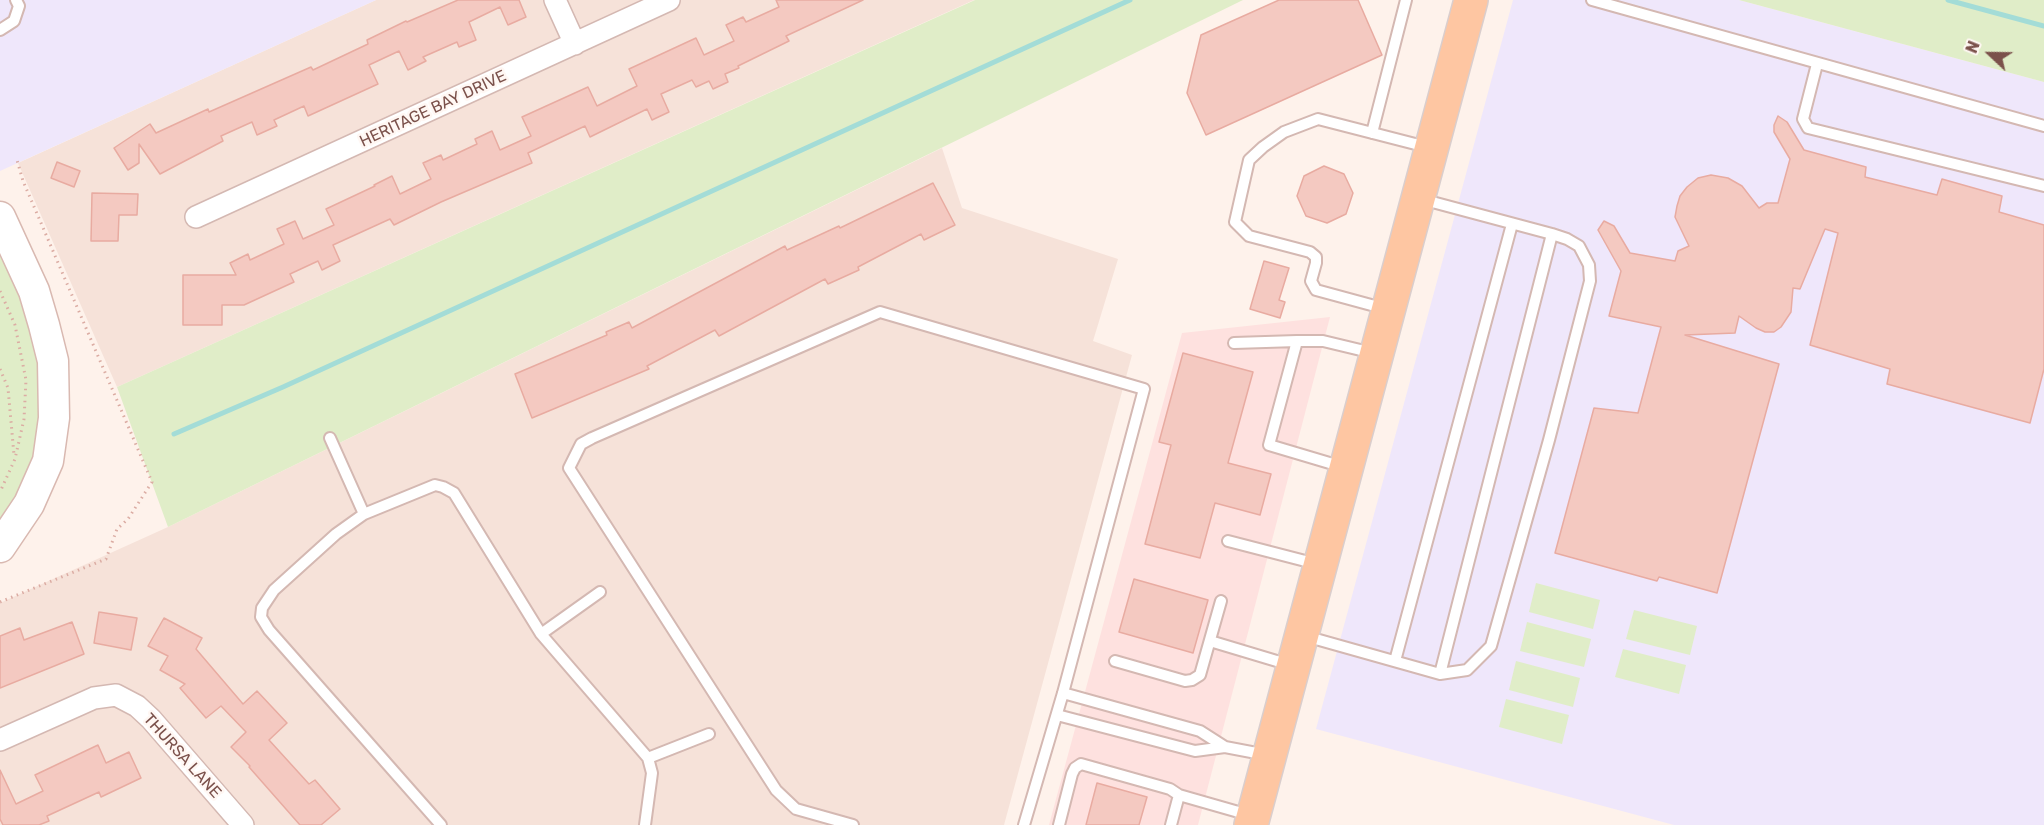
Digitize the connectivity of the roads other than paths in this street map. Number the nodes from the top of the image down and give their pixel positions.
1 (16, 0) edge
2 (555, 0) edge
3 (669, 0) edge
4 (1406, 0) edge
5 (1472, 0) edge
6 (1592, 0) edge
7 (0, 30) edge
8 (575, 44) junction
9 (1817, 64) junction
10 (2044, 126) edge
11 (1372, 133) junction
12 (1432, 148) junction
13 (2044, 186) edge
14 (1419, 198) junction
15 (0, 217) edge
16 (196, 217) dead end
17 (1512, 224) junction
18 (1552, 234) junction
19 (1389, 310) junction
20 (1297, 341) junction
21 (1234, 343) dead end
22 (1377, 354) junction
23 (330, 438) dead end
24 (1347, 468) junction
25 (364, 514) junction
26 (1228, 541) dead end
27 (0, 547) edge
28 (1321, 565) junction
29 (600, 592) dead end
30 (1221, 601) dead end
31 (541, 634) junction
32 (1210, 641) junction
33 (1298, 650) junction
34 (1115, 661) dead end
35 (1395, 661) junction
36 (1440, 674) junction
37 (1063, 693) junction
38 (1100, 703) junction
39 (1057, 715) junction
40 (1094, 724) junction
41 (709, 734) dead end
42 (0, 740) edge
43 (1225, 747) junction
44 (1270, 756) junction
45 (648, 758) junction
46 (1179, 795) junction
47 (1252, 821) edge
48 (243, 825) edge
49 (441, 825) edge
50 (645, 825) edge
51 (853, 825) edge
52 (1024, 825) edge
53 (1059, 825) edge
54 (1171, 825) edge

1 - 7 lane
2 - 8 street
3 - 8 street, HERITAGE BAY DRIVE
4 - 11 lane
5 - 12 main road
6 - 9 lane
8 - 16 street, HERITAGE BAY DRIVE
9 - 10 lane
9 - 13 lane
11 - 12 lane
11 - 19 lane
12 - 14 main road
14 - 17 lane
14 - 19 main road
15 - 27 street
17 - 18 lane
17 - 35 lane
18 - 36 lane
18 - 36 lane
19 - 22 main road
20 - 21 lane
20 - 22 lane
20 - 24 lane
22 - 24 main road
23 - 25 lane
24 - 28 main road
25 - 31 lane
25 - 49 lane
26 - 28 lane
28 - 33 main road
29 - 31 lane
30 - 32 lane
31 - 45 lane
32 - 33 lane
32 - 34 lane
33 - 35 lane
33 - 44 main road
35 - 36 lane
37 - 38 lane
37 - 39 lane
37 - 51 lane
38 - 40 lane
38 - 43 lane
39 - 40 lane
39 - 52 lane
40 - 43 lane
41 - 45 lane
42 - 48 street, THURSA LANE
43 - 44 lane
44 - 47 main road
45 - 50 lane
46 - 47 lane
46 - 53 lane
46 - 54 lane

